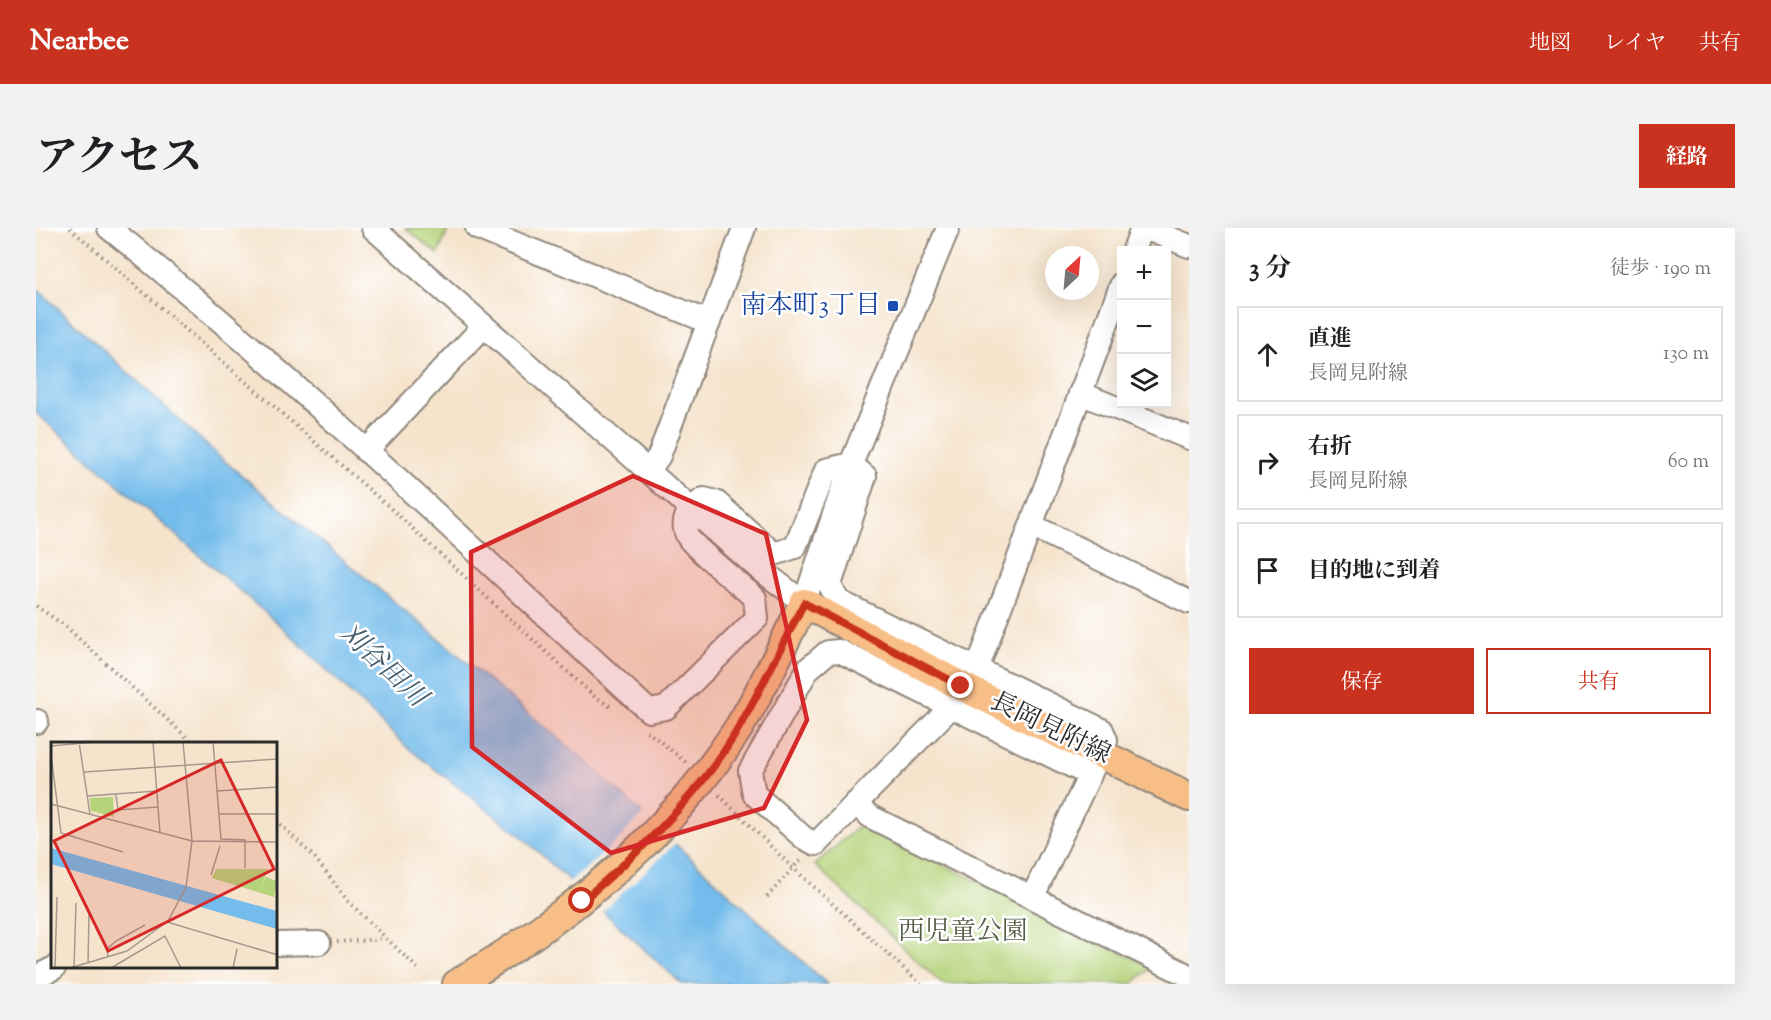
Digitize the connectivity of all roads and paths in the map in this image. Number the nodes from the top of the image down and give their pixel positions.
1 (70, 228) edge
2 (109, 228) edge
3 (373, 228) edge
4 (477, 228) edge
5 (743, 228) edge
6 (948, 228) edge
7 (1144, 228) edge
8 (1136, 246) edge
9 (1189, 246) edge
10 (1117, 296) edge
11 (709, 322) junction
12 (483, 327) junction
13 (1080, 393) junction
14 (1189, 438) edge
15 (366, 452) junction
16 (851, 464) junction
17 (649, 470) junction
18 (690, 508) junction
19 (1032, 526) junction
20 (1189, 602) edge
21 (804, 603) junction
22 (36, 606) edge
23 (977, 669) junction
24 (951, 707) junction
25 (621, 713) dead end
26 (642, 727) dead end
27 (192, 742) edge
28 (1095, 764) junction
29 (700, 781) junction
30 (1189, 797) edge
31 (855, 804) junction
32 (278, 822) edge
33 (798, 862) dead end
34 (792, 867) junction
35 (1033, 896) junction
36 (767, 897) dead end
37 (385, 939) junction
38 (318, 943) joint
39 (278, 944) edge
40 (52, 969) edge
41 (420, 971) dead end
42 (1189, 976) edge
43 (36, 977) edge
44 (457, 984) edge
45 (921, 984) edge

1 - 25 path
2 - 15 street
3 - 12 street
4 - 11 street
5 - 11 street
6 - 16 street
7 - 8 street
7 - 9 street
10 - 13 street
11 - 17 street
12 - 15 street
12 - 17 street
13 - 14 street
13 - 19 street
15 - 18 street
16 - 18 street
16 - 21 street
16 - 23 street
17 - 18 street
18 - 21 street
19 - 20 street
19 - 23 street
21 - 28 main road, 長岡見附線
21 - 29 main road
22 - 27 path
23 - 28 street
24 - 28 street
24 - 31 street
24 - 31 street
26 - 29 path
28 - 30 main road, 長岡見附線
28 - 35 street
29 - 34 path
29 - 44 main road
31 - 35 street
32 - 37 path
33 - 34 path
34 - 36 path
34 - 45 path
35 - 42 street
37 - 38 path
37 - 41 path
38 - 39 street
40 - 43 street

